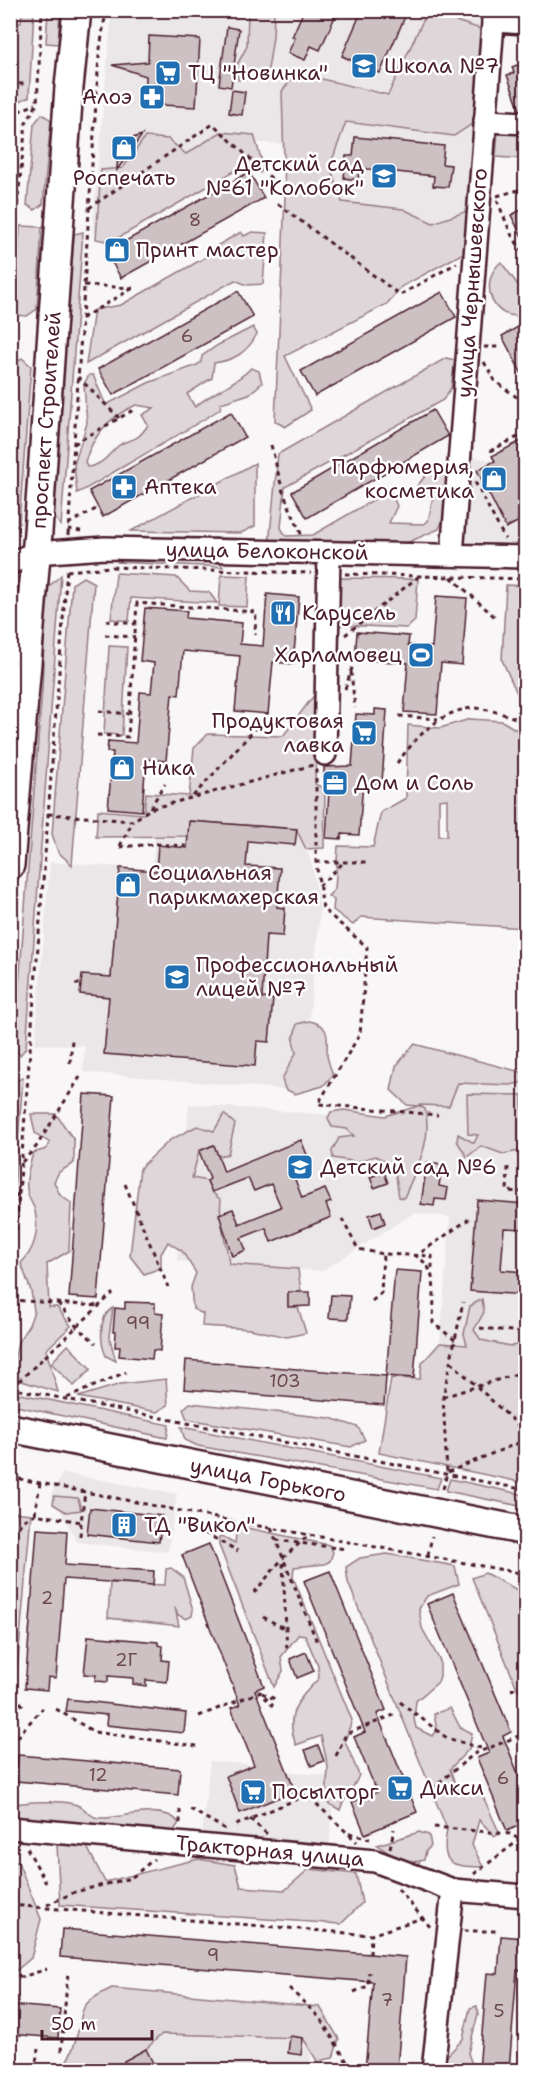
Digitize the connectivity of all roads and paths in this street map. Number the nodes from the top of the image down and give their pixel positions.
1 (42, 10) edge
2 (77, 10) edge
3 (110, 10) edge
4 (493, 16) edge
5 (525, 23) edge
6 (10, 83) edge
7 (24, 84) dead end
8 (37, 104) junction
9 (10, 116) edge
10 (485, 121) junction
11 (525, 123) edge
12 (273, 180) dead end
13 (525, 188) edge
14 (487, 200) junction
15 (278, 204) dead end
16 (89, 208) junction
17 (475, 253) junction
18 (525, 257) edge
19 (84, 285) junction
20 (82, 318) junction
21 (10, 322) edge
22 (472, 340) junction
23 (501, 348) dead end
24 (78, 377) junction
25 (525, 405) edge
26 (135, 409) dead end
27 (119, 417) junction
28 (525, 433) edge
29 (74, 444) junction
30 (272, 445) dead end
31 (490, 451) dead end
32 (475, 480) dead end
33 (98, 508) dead end
34 (68, 524) junction
35 (303, 538) dead end
36 (505, 539) dead end
37 (452, 555) junction
38 (525, 557) edge
39 (23, 558) edge
40 (67, 561) junction
41 (329, 563) junction
42 (419, 576) junction
43 (451, 577) junction
44 (525, 579) edge
45 (496, 618) dead end
46 (106, 621) dead end
47 (136, 624) junction
48 (105, 635) dead end
49 (255, 635) dead end
50 (346, 635) dead end
51 (135, 637) junction
52 (353, 665) dead end
53 (351, 670) junction
54 (342, 698) dead end
55 (355, 708) dead end
56 (99, 711) dead end
57 (129, 714) junction
58 (399, 716) dead end
59 (519, 718) dead end
60 (440, 719) junction
61 (258, 726) dead end
62 (97, 735) dead end
63 (320, 762) junction
64 (397, 763) dead end
65 (165, 784) dead end
66 (192, 797) junction
67 (150, 809) junction
68 (48, 814) junction
69 (133, 821) junction
70 (185, 846) dead end
71 (345, 861) junction
72 (316, 862) junction
73 (368, 862) dead end
74 (10, 865) edge
75 (319, 886) junction
76 (75, 984) dead end
77 (81, 984) dead end
78 (72, 1040) dead end
79 (70, 1062) dead end
80 (80, 1077) dead end
81 (438, 1115) dead end
82 (22, 1162) junction
83 (508, 1167) dead end
84 (125, 1184) dead end
85 (19, 1192) junction
86 (525, 1192) edge
87 (10, 1205) edge
88 (10, 1214) edge
89 (18, 1214) junction
90 (342, 1218) dead end
91 (469, 1219) dead end
92 (383, 1254) junction
93 (416, 1256) junction
94 (432, 1270) junction
95 (168, 1287) dead end
96 (113, 1293) dead end
97 (11, 1300) edge
98 (372, 1301) dead end
99 (463, 1302) dead end
100 (58, 1303) junction
101 (99, 1306) junction
102 (525, 1307) edge
103 (10, 1311) edge
104 (77, 1327) junction
105 (480, 1328) dead end
106 (522, 1332) junction
107 (455, 1340) junction
108 (96, 1343) dead end
109 (525, 1353) edge
110 (451, 1362) junction
111 (525, 1371) edge
112 (126, 1372) dead end
113 (10, 1386) edge
114 (478, 1386) junction
115 (443, 1397) junction
116 (66, 1398) junction
117 (10, 1428) edge
118 (524, 1428) edge
119 (525, 1440) edge
120 (447, 1473) junction
121 (10, 1477) edge
122 (40, 1483) junction
123 (443, 1488) dead end
124 (525, 1490) edge
125 (85, 1492) junction
126 (35, 1514) junction
127 (81, 1522) junction
128 (271, 1528) junction
129 (525, 1531) edge
130 (205, 1533) dead end
131 (310, 1534) junction
132 (80, 1536) dead end
133 (432, 1536) dead end
134 (276, 1540) junction
135 (10, 1543) edge
136 (300, 1543) junction
137 (346, 1549) dead end
138 (238, 1551) dead end
139 (428, 1555) junction
140 (283, 1558) junction
141 (525, 1574) edge
142 (254, 1593) dead end
143 (263, 1617) dead end
144 (286, 1629) junction
145 (317, 1642) dead end
146 (288, 1652) dead end
147 (525, 1684) edge
148 (10, 1687) edge
149 (511, 1690) dead end
150 (260, 1692) junction
151 (277, 1700) dead end
152 (400, 1702) dead end
153 (23, 1706) dead end
154 (273, 1706) dead end
155 (43, 1708) dead end
156 (56, 1709) dead end
157 (394, 1715) dead end
158 (199, 1716) dead end
159 (525, 1733) edge
160 (196, 1746) dead end
161 (484, 1749) junction
162 (10, 1754) edge
163 (336, 1756) dead end
164 (10, 1779) edge
165 (425, 1794) dead end
166 (17, 1795) dead end
167 (307, 1795) dead end
168 (180, 1808) dead end
169 (189, 1809) dead end
170 (236, 1825) dead end
171 (434, 1827) dead end
172 (14, 1828) edge
173 (227, 1830) dead end
174 (176, 1832) junction
175 (348, 1833) dead end
176 (525, 1835) edge
177 (370, 1839) dead end
178 (519, 1840) junction
179 (525, 1843) edge
180 (46, 1883) dead end
181 (453, 1890) junction
182 (525, 1896) edge
183 (10, 1905) edge
184 (47, 1905) dead end
185 (422, 1918) dead end
186 (482, 1931) dead end
187 (500, 1931) dead end
188 (371, 1935) junction
189 (370, 1954) dead end
190 (10, 1970) edge
191 (47, 1970) dead end
192 (68, 1971) dead end
193 (369, 1972) dead end
194 (10, 1976) edge
195 (22, 1977) junction
196 (289, 1988) dead end
197 (354, 1992) dead end
198 (38, 2049) dead end
199 (62, 2051) dead end
200 (349, 2065) dead end
201 (35, 2070) edge
202 (433, 2070) edge

1 - 8 path
2 - 39 main road, проспект Строителей
3 - 16 path
4 - 5 street
4 - 10 street, улица Чернышевского
6 - 7 path
8 - 9 path
8 - 21 path
10 - 11 street
10 - 14 street, улица Чернышевского
12 - 16 path
13 - 14 path
14 - 17 street, улица Чернышевского
14 - 18 path
15 - 17 path
16 - 19 path
17 - 22 street, улица Чернышевского
19 - 20 path
19 - 20 path
20 - 24 path
22 - 23 path
22 - 25 path
22 - 37 street, улица Чернышевского
24 - 27 path
24 - 29 path
26 - 27 path
27 - 29 path
28 - 31 path
29 - 34 path
30 - 35 path
32 - 36 path
33 - 34 path
34 - 40 path
37 - 38 street, улица Белоконской
37 - 41 street, улица Белоконской
39 - 40 street, улица Белоконской
39 - 74 main road, проспект Строителей
40 - 41 path
40 - 41 street, улица Белоконской
40 - 68 path
41 - 42 path
41 - 63 street
42 - 43 path
42 - 50 path
43 - 44 path
43 - 45 path
46 - 47 path
47 - 49 path
47 - 51 path
48 - 51 path
51 - 57 path
52 - 53 path
53 - 54 path
53 - 55 path
56 - 57 path
57 - 62 path
58 - 60 path
59 - 60 path
60 - 64 path
61 - 66 path
63 - 66 path
63 - 72 path
65 - 67 path
66 - 67 path
67 - 69 path
68 - 69 path
68 - 82 path
69 - 70 path
71 - 72 path
71 - 73 path
71 - 75 path
72 - 75 path
75 - 81 path
76 - 77 path
78 - 79 path
80 - 82 path
82 - 85 path
83 - 86 path
84 - 95 path
85 - 87 path
85 - 89 path
88 - 89 path
89 - 97 path
90 - 92 path
91 - 93 path
92 - 93 path
92 - 98 path
93 - 94 path
93 - 94 path
94 - 107 path
96 - 101 path
97 - 100 path
97 - 103 path
99 - 107 path
100 - 101 path
100 - 104 path
101 - 104 path
102 - 106 path
104 - 108 path
104 - 113 path
105 - 106 path
106 - 109 path
107 - 110 path
110 - 114 path
110 - 115 path
111 - 114 path
112 - 116 path
113 - 116 path
114 - 115 path
114 - 118 path
115 - 120 path
116 - 120 path
117 - 129 main road, улица Горького
118 - 119 path
119 - 120 path
120 - 123 path
120 - 124 path
121 - 122 path
122 - 125 path
122 - 126 path
125 - 127 path
125 - 128 path
126 - 127 path
126 - 135 path
127 - 132 path
128 - 131 path
128 - 134 path
130 - 138 path
131 - 136 path
131 - 139 path
133 - 139 path
134 - 136 path
134 - 140 path
136 - 137 path
136 - 140 path
139 - 141 path
140 - 142 path
140 - 144 path
140 - 145 path
143 - 144 path
144 - 146 path
147 - 149 path
148 - 153 path
150 - 151 path
150 - 154 path
150 - 158 path
152 - 161 path
155 - 162 path
156 - 160 path
157 - 163 path
159 - 161 path
161 - 165 path
164 - 166 path
167 - 170 path
168 - 174 path
169 - 173 path
171 - 178 path
172 - 174 street, Тракторная улица
172 - 180 path
174 - 181 street, Тракторная улица
174 - 184 path
175 - 177 path
176 - 178 path
178 - 179 path
178 - 181 path
181 - 182 street, Тракторная улица
181 - 202 street
183 - 188 path
185 - 188 path
186 - 187 path
188 - 189 path
190 - 195 path
191 - 195 path
192 - 199 path
193 - 197 path
194 - 195 path
196 - 200 path
198 - 201 path

